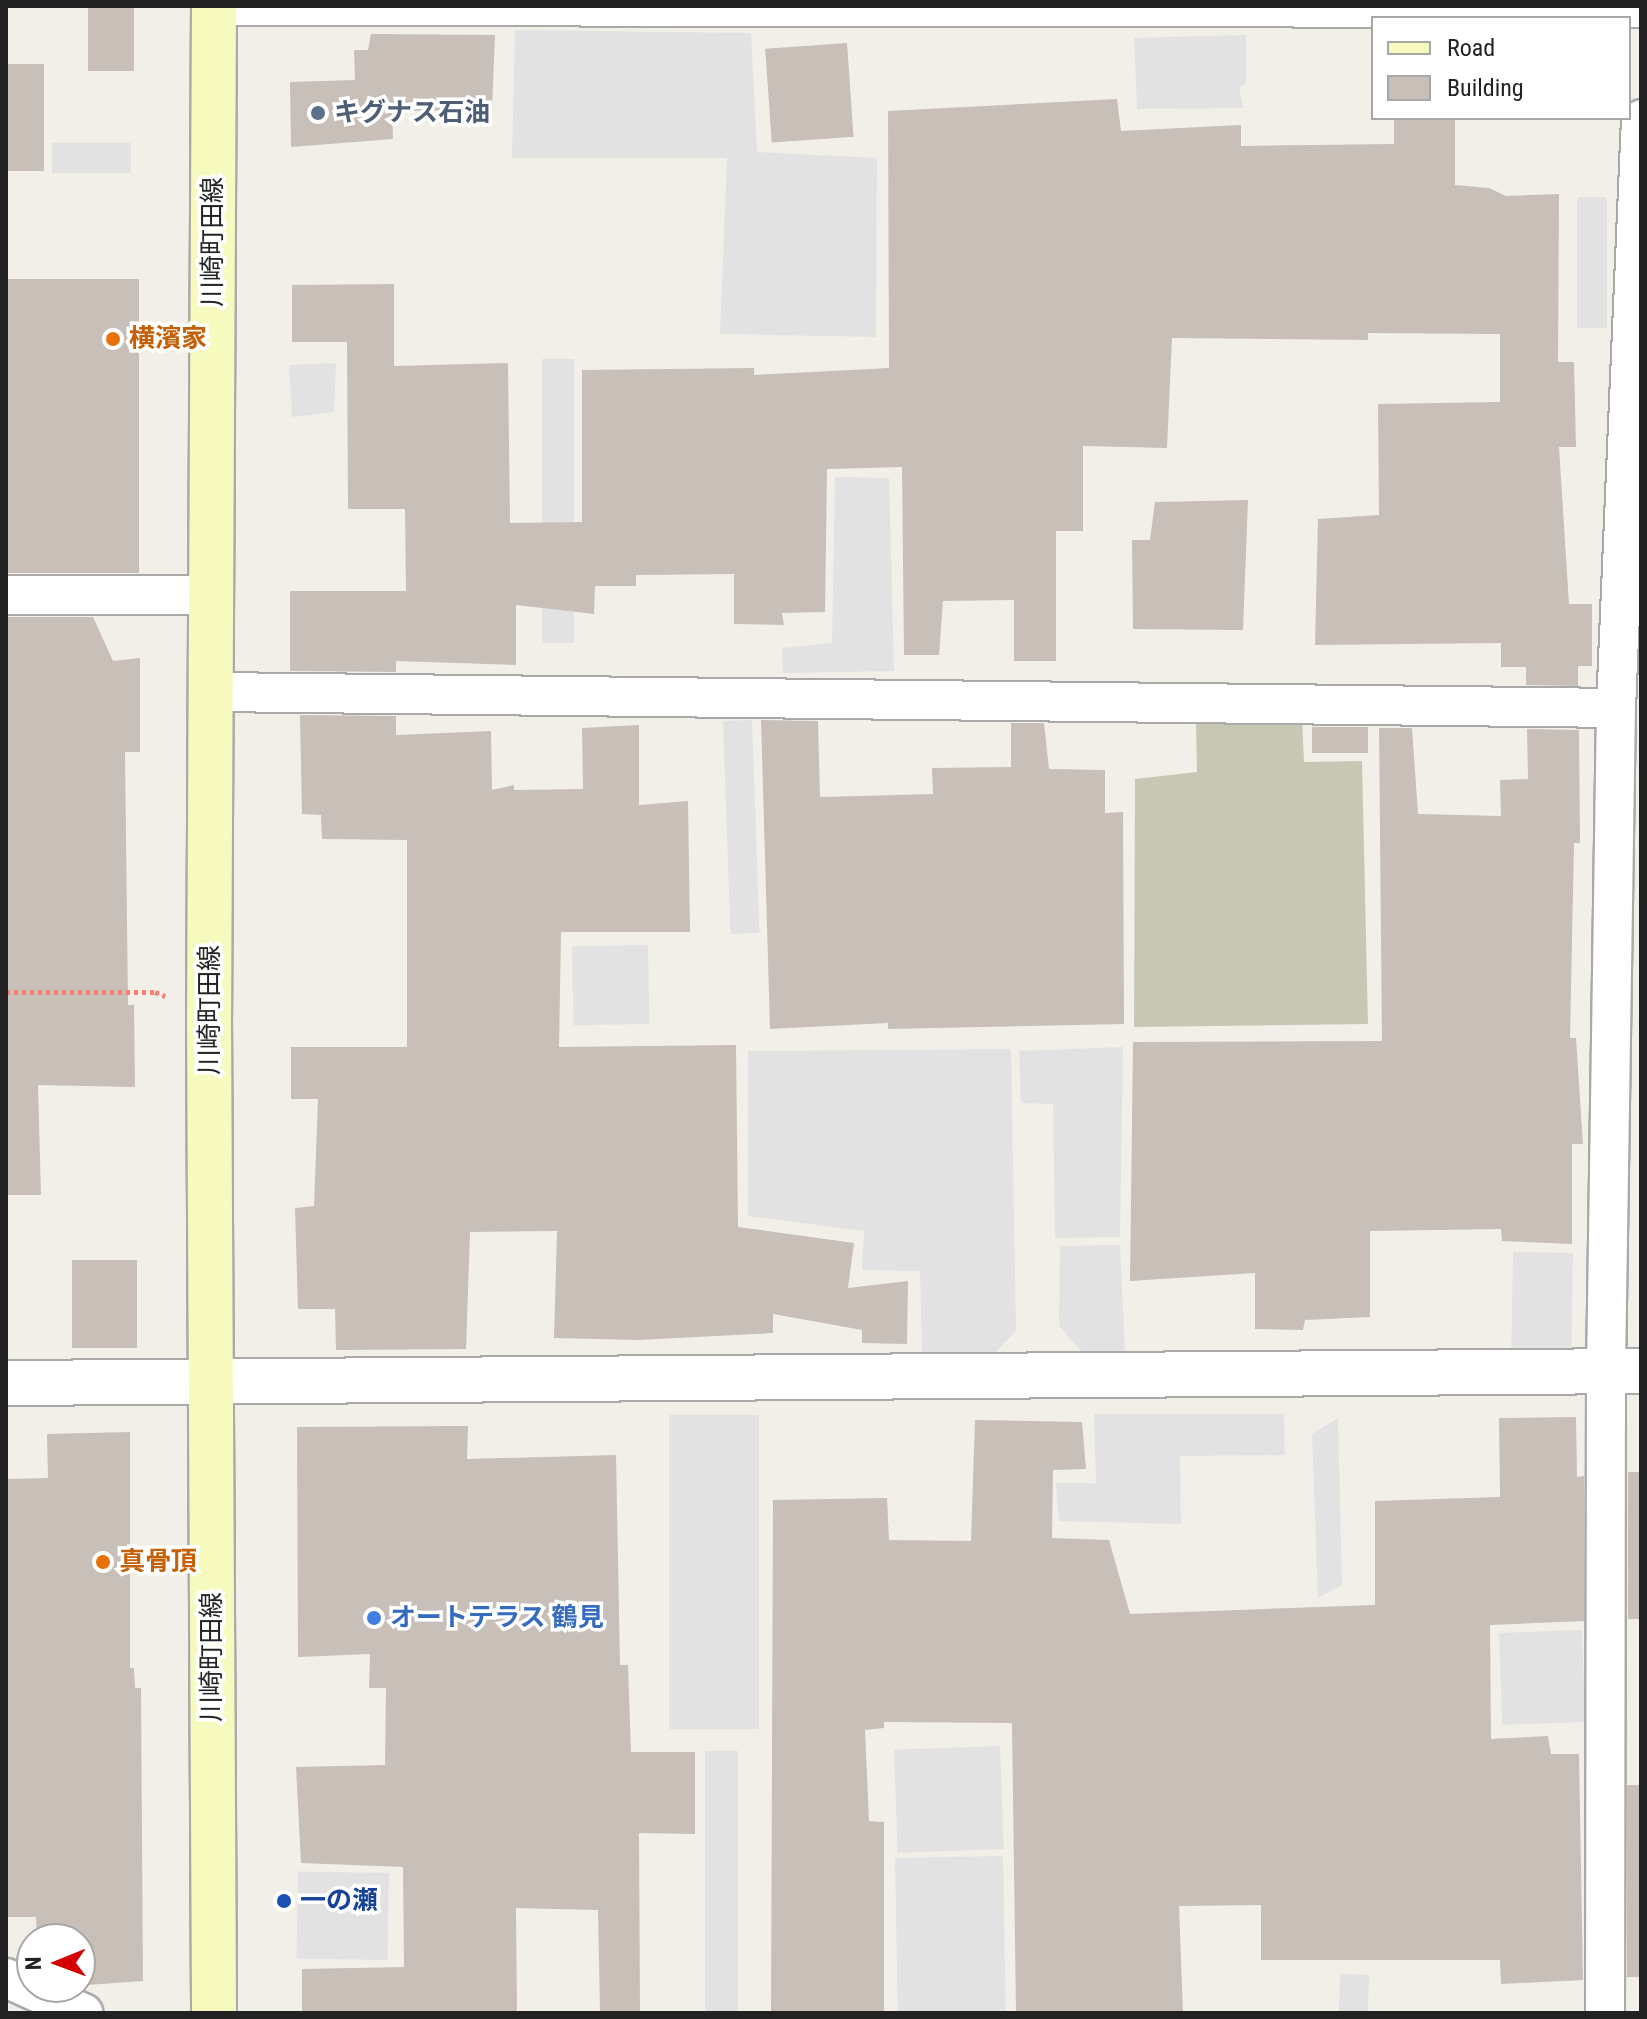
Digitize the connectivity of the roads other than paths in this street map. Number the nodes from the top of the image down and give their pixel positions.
1 (214, 6) edge
2 (1641, 8) edge
3 (1641, 120) edge
4 (6, 595) edge
5 (213, 595) junction
6 (212, 692) junction
7 (1616, 708) junction
8 (1623, 1371) edge
9 (209, 1381) junction
10 (6, 1383) edge
11 (6, 1978) edge
12 (83, 2013) edge
13 (214, 2013) edge
14 (1605, 2013) edge

1 - 2 street
1 - 5 main road, 川崎町田線
3 - 7 street
4 - 5 street
5 - 6 main road, 川崎町田線
6 - 7 street
6 - 9 main road, 川崎町田線
7 - 8 street
8 - 9 street
8 - 14 street
9 - 10 street
9 - 13 main road, 川崎町田線
11 - 12 street

